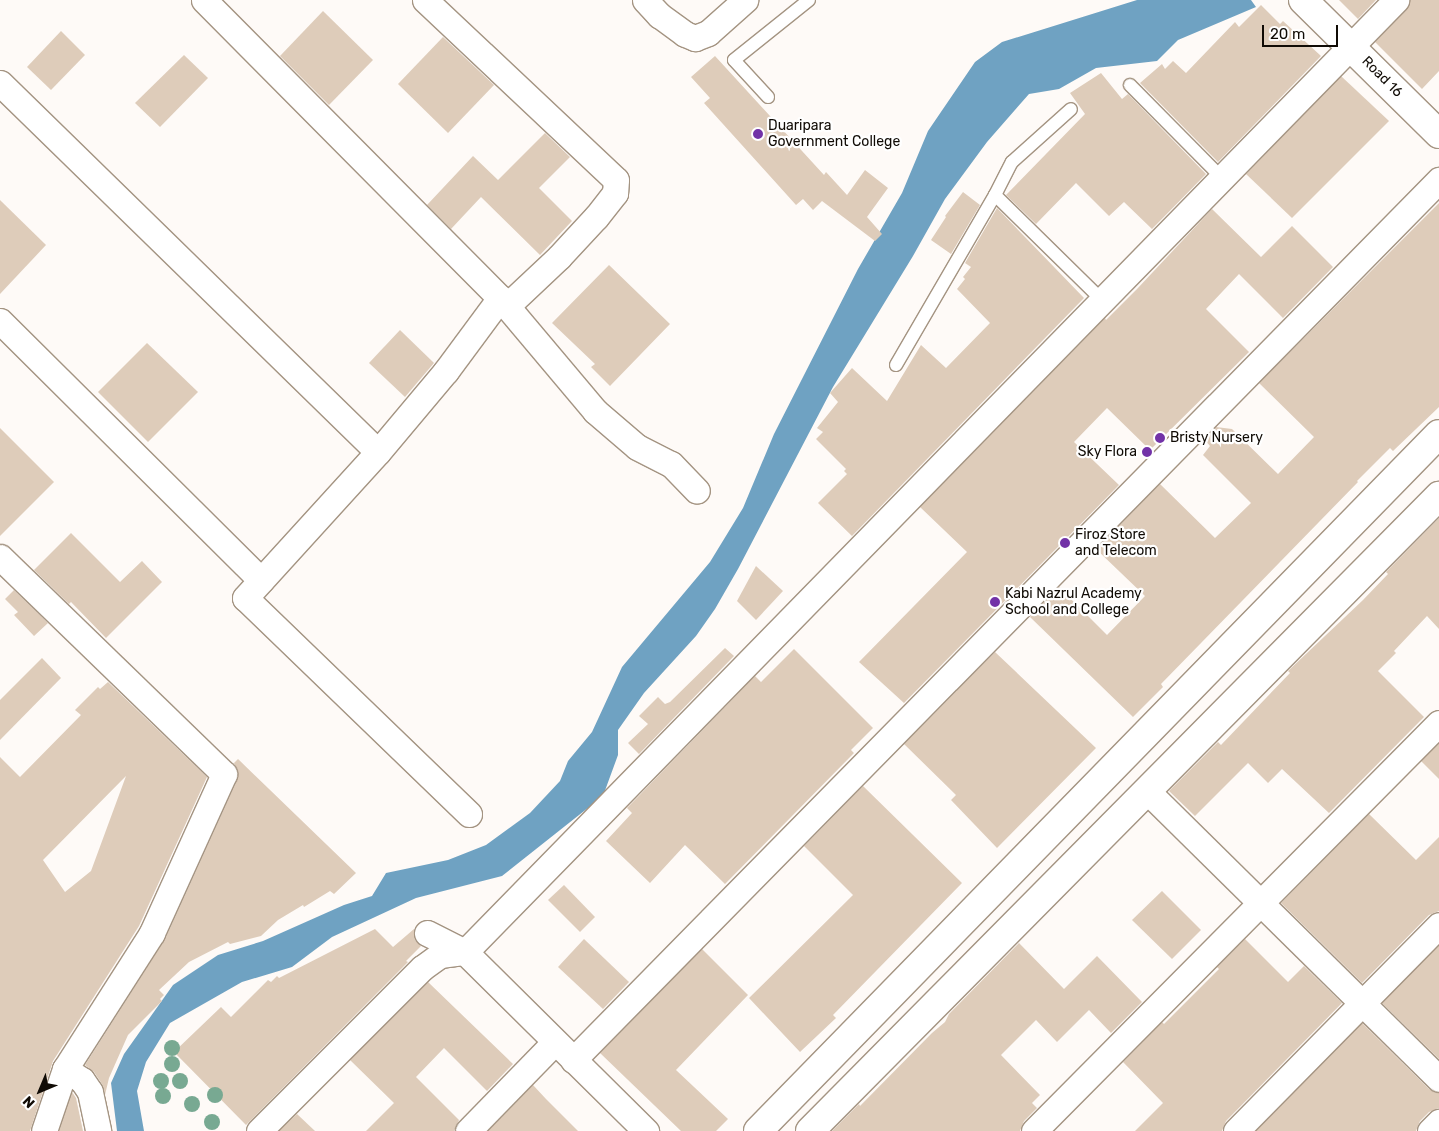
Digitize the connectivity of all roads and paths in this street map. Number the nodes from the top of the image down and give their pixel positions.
1 (204, 0) edge
2 (425, 0) edge
3 (645, 0) edge
4 (745, 0) edge
5 (809, 0) edge
6 (1303, 0) edge
7 (1396, 0) edge
8 (1351, 46) junction
9 (0, 83) edge
10 (1130, 85) dead end
11 (768, 97) dead end
12 (1071, 109) dead end
13 (1439, 134) edge
14 (1222, 178) junction
15 (1439, 180) edge
16 (995, 195) junction
17 (1103, 300) junction
18 (504, 302) junction
19 (0, 322) edge
20 (896, 365) dead end
21 (1439, 434) edge
22 (378, 452) junction
23 (697, 491) dead end
24 (1439, 496) edge
25 (0, 558) edge
26 (261, 580) junction
27 (1439, 722) edge
28 (1147, 791) junction
29 (469, 814) dead end
30 (1260, 902) junction
31 (1439, 925) edge
32 (427, 933) dead end
33 (465, 952) junction
34 (1362, 1003) junction
35 (555, 1042) junction
36 (573, 1060) junction
37 (65, 1069) junction
38 (1439, 1079) edge
39 (1439, 1122) edge
40 (44, 1131) edge
41 (98, 1131) edge
42 (259, 1131) edge
43 (468, 1131) edge
44 (646, 1131) edge
45 (758, 1131) edge
46 (810, 1131) edge
47 (1034, 1131) edge
48 (1236, 1131) edge
49 (1430, 1131) edge

1 - 18 street
2 - 18 street
3 - 4 street
5 - 11 lane
6 - 8 street, Road 16
7 - 8 street
8 - 13 street, Road 16
8 - 14 street
9 - 22 street
10 - 14 lane
12 - 16 lane
14 - 17 street
15 - 36 street
16 - 17 lane
16 - 20 lane
17 - 33 street
18 - 22 street
18 - 23 street
19 - 26 street
21 - 45 street
22 - 26 street
24 - 28 street
25 - 37 street
26 - 29 street
27 - 30 street
28 - 30 street
28 - 46 street
30 - 34 street
30 - 47 street
31 - 34 street
32 - 33 street
33 - 35 street
33 - 42 street
34 - 38 street
34 - 48 street
35 - 36 street
35 - 43 street
36 - 44 street
37 - 40 street
37 - 41 street
39 - 49 street

